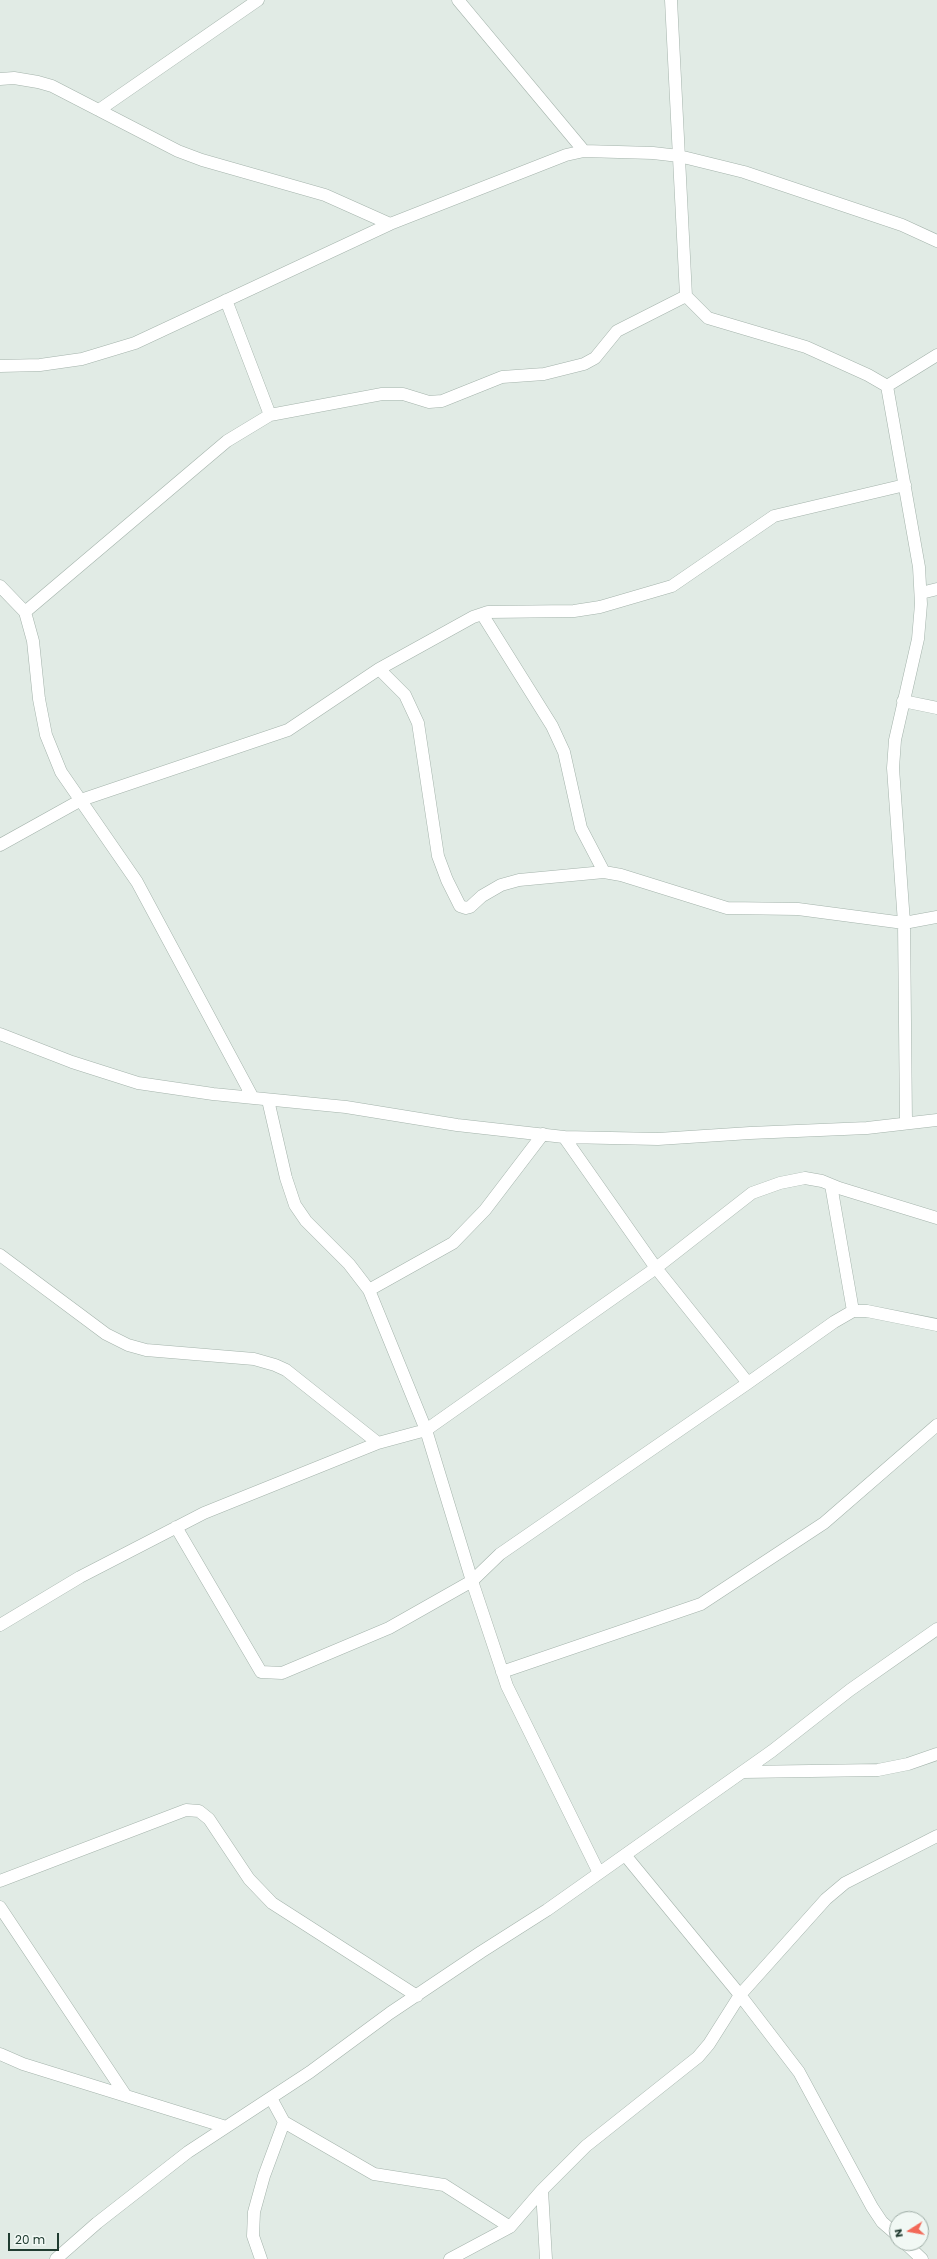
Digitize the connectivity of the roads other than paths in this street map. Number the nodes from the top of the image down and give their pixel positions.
1 (258, 0) edge
2 (458, 0) edge
3 (671, 0) edge
4 (0, 79) edge
5 (99, 110) junction
6 (584, 151) junction
7 (679, 156) junction
8 (390, 224) junction
9 (937, 241) edge
10 (686, 296) junction
11 (226, 300) junction
12 (937, 355) edge
13 (0, 366) edge
14 (887, 386) junction
15 (270, 415) junction
16 (905, 485) junction
17 (0, 586) edge
18 (937, 589) edge
19 (921, 593) junction
20 (25, 612) junction
21 (482, 614) junction
22 (379, 669) junction
23 (903, 701) junction
24 (937, 708) edge
25 (81, 800) junction
26 (0, 845) edge
27 (604, 872) junction
28 (937, 918) edge
29 (904, 923) junction
30 (0, 1034) edge
31 (252, 1098) junction
32 (268, 1100) junction
33 (937, 1120) edge
34 (906, 1123) junction
35 (543, 1134) junction
36 (564, 1137) junction
37 (831, 1185) junction
38 (937, 1218) edge
39 (0, 1255) edge
40 (656, 1268) junction
41 (369, 1290) junction
42 (853, 1311) junction
43 (937, 1325) edge
44 (748, 1383) junction
45 (937, 1425) edge
46 (426, 1430) junction
47 (378, 1443) junction
48 (176, 1528) junction
49 (472, 1581) junction
50 (0, 1626) edge
51 (937, 1628) edge
52 (502, 1672) junction
53 (937, 1754) edge
54 (743, 1772) junction
55 (937, 1836) edge
56 (625, 1854) junction
57 (599, 1873) junction
58 (0, 1881) edge
59 (0, 1907) edge
60 (740, 1995) junction
61 (417, 1996) junction
62 (0, 2054) edge
63 (126, 2096) junction
64 (271, 2098) junction
65 (284, 2122) junction
66 (226, 2127) junction
67 (542, 2190) junction
68 (510, 2227) junction
69 (889, 2227) edge
70 (914, 2251) edge
71 (56, 2259) edge
72 (261, 2259) edge
73 (450, 2259) edge
74 (546, 2259) edge
75 (922, 2259) edge

1 - 5 street
2 - 6 street
3 - 7 street
4 - 5 street
5 - 8 street
6 - 7 street
6 - 8 street
7 - 9 street
7 - 10 street
8 - 11 street
10 - 14 street
10 - 15 street
11 - 13 street
11 - 15 street
12 - 14 street
14 - 16 street
15 - 20 street
16 - 19 street
16 - 21 street
17 - 20 street
18 - 19 street
19 - 23 street
20 - 25 street
21 - 22 street
21 - 27 street
22 - 25 street
22 - 27 street
23 - 24 street
23 - 29 street
25 - 26 street
25 - 31 street
27 - 29 street
28 - 29 street
29 - 34 street
30 - 31 street
31 - 32 street
32 - 35 street
32 - 41 street
33 - 34 street
34 - 36 street
35 - 36 street
35 - 41 street
36 - 40 street
37 - 38 street
37 - 40 street
37 - 42 street
39 - 47 street
40 - 44 street
40 - 46 street
41 - 46 street
42 - 43 street
42 - 44 street
44 - 49 street
45 - 52 street
46 - 47 street
46 - 49 street
47 - 48 street
48 - 49 street
48 - 50 street
49 - 52 street
51 - 54 street
52 - 57 street
53 - 54 street
54 - 56 street
55 - 60 street
56 - 57 street
56 - 60 street
57 - 61 street
58 - 61 street
59 - 63 street
60 - 67 street
60 - 69 street
61 - 64 street
62 - 63 street
63 - 66 street
64 - 65 street
64 - 66 street
65 - 68 street
65 - 72 street
66 - 71 street
67 - 68 street
67 - 74 street
68 - 73 street
70 - 75 street

